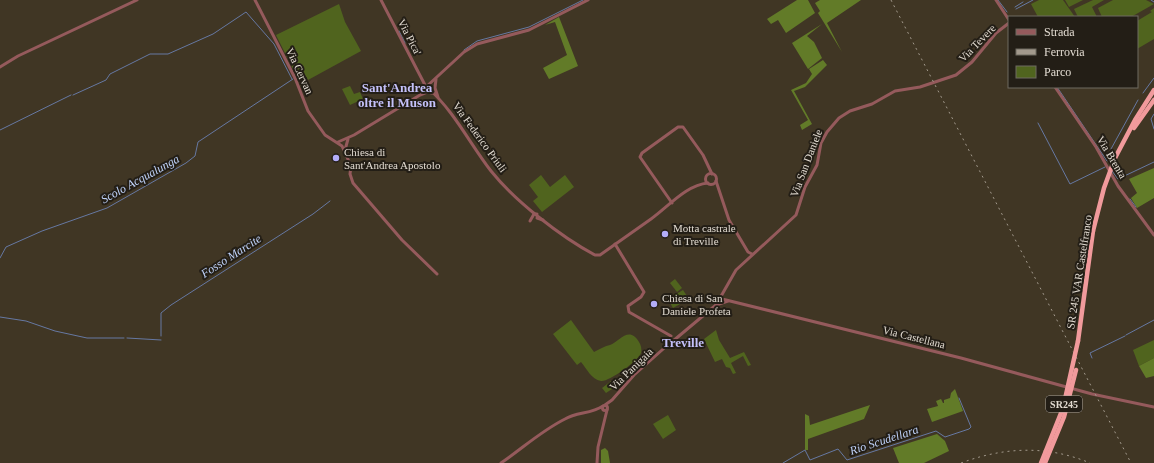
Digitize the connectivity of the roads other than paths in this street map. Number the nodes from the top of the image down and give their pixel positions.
1 (138, 0) edge
2 (255, 0) edge
3 (381, 0) edge
4 (588, 0) edge
5 (996, 0) edge
6 (1008, 18) edge
7 (1008, 24) edge
8 (0, 67) edge
9 (437, 78) junction
10 (935, 82) joint
11 (1056, 88) edge
12 (426, 89) junction
13 (1154, 90) edge
14 (440, 100) junction
15 (1154, 100) edge
16 (343, 144) junction
17 (1116, 160) junction
18 (708, 167) junction
19 (712, 174) junction
20 (707, 176) junction
21 (716, 181) junction
22 (708, 183) junction
23 (700, 184) junction
24 (712, 184) junction
25 (718, 190) junction
26 (672, 203) junction
27 (1154, 235) edge
28 (615, 244) junction
29 (756, 251) junction
30 (751, 253) junction
31 (747, 260) junction
32 (437, 274) dead end
33 (721, 300) junction
34 (671, 339) junction
35 (1080, 342) junction
36 (1154, 407) edge
37 (605, 408) junction
38 (501, 463) edge
39 (597, 463) edge
40 (1041, 463) edge
41 (1045, 463) edge

1 - 8 street
2 - 16 street, Via Cervan
3 - 12 street, Via Pica'
4 - 9 street
5 - 6 street
7 - 10 street, Via Tevere
9 - 12 street
9 - 14 street
10 - 29 street, Via San Daniele
11 - 27 street, Via Brenta
12 - 14 street, Via Federico Priuli
12 - 16 street
13 - 17 highway, SR 245 VAR Castelfranco / SR245
14 - 28 street, Via Federico Priuli
15 - 17 highway, SR 245 VAR Castelfranco / SR245
16 - 32 street
17 - 35 highway, SR 245 VAR Castelfranco / SR245, bridge
18 - 19 street
18 - 20 street
18 - 26 street
19 - 20 street
19 - 21 street
20 - 22 street
20 - 23 street
21 - 24 street
21 - 25 street
22 - 23 street
22 - 24 street
23 - 26 street
24 - 25 street
25 - 30 street
26 - 28 street
28 - 34 street
29 - 30 street
29 - 31 street, Via San Daniele
30 - 31 street
31 - 33 street, Via San Daniele
33 - 34 street
33 - 36 street, Via Castellana
34 - 37 street, Via Panigaia
35 - 40 highway, SR 245 VAR Castelfranco / SR245, bridge
35 - 41 highway, SR 245 VAR Castelfranco / SR245, bridge
37 - 38 street
37 - 39 street

